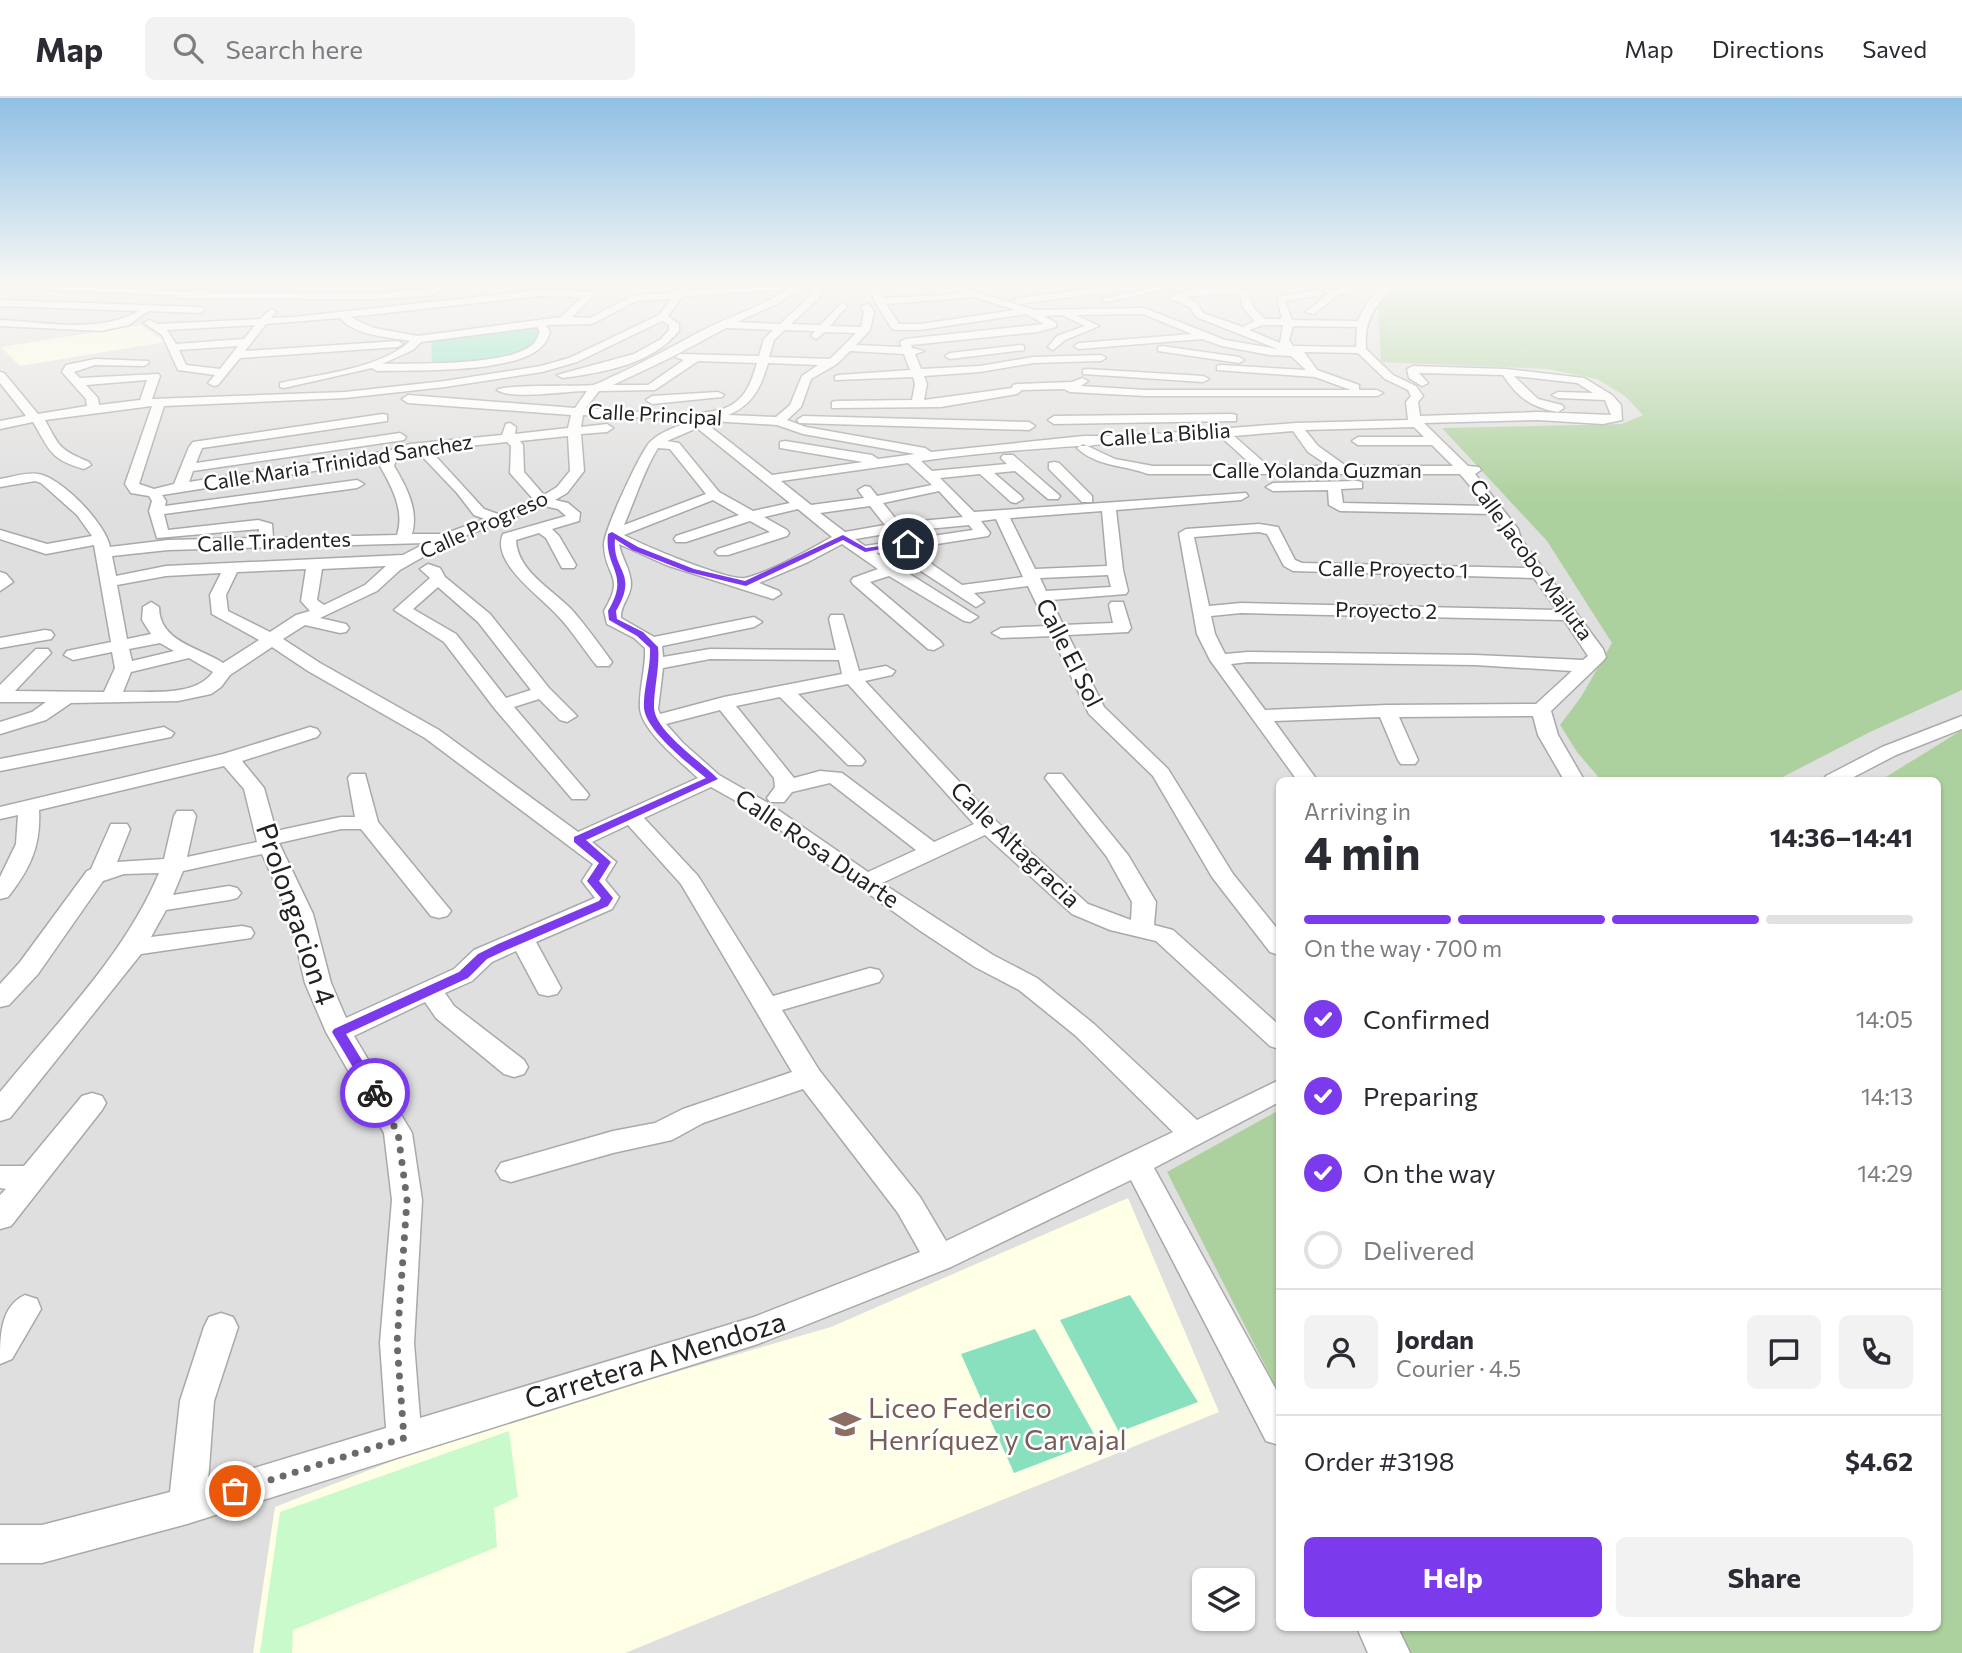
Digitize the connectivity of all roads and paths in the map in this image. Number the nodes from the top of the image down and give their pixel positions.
1 (1149, 357) dead end
2 (177, 358) edge
3 (235, 358) edge
4 (379, 358) edge
5 (385, 358) edge
6 (506, 358) edge
7 (519, 358) edge
8 (578, 358) edge
9 (634, 358) edge
10 (663, 358) edge
11 (689, 358) edge
12 (695, 358) junction
13 (748, 358) edge
14 (767, 358) edge
15 (818, 358) edge
16 (839, 358) edge
17 (911, 358) edge
18 (949, 358) edge
19 (1102, 358) edge
20 (1138, 358) edge
21 (1302, 358) edge
22 (1370, 358) edge
23 (500, 359) junction
24 (1059, 359) junction
25 (1098, 360) junction
26 (834, 362) junction
27 (144, 363) dead end
28 (1309, 364) junction
29 (996, 366) junction
30 (225, 369) junction
31 (820, 369) junction
32 (352, 370) junction
33 (1167, 370) junction
34 (1471, 370) junction
35 (953, 371) junction
36 (1506, 372) junction
37 (917, 374) junction
38 (1317, 374) junction
39 (0, 375) edge
40 (336, 377) junction
41 (839, 378) junction
42 (77, 382) junction
43 (972, 382) dead end
44 (1339, 383) junction
45 (1076, 384) junction
46 (1436, 384) dead end
47 (1478, 385) dead end
48 (1054, 387) junction
49 (1509, 387) junction
50 (596, 388) junction
51 (1597, 388) junction
52 (209, 389) junction
53 (1234, 389) junction
54 (503, 390) junction
55 (1145, 393) junction
56 (1325, 394) junction
57 (370, 395) junction
58 (718, 395) dead end
59 (1558, 395) dead end
60 (312, 397) junction
61 (1608, 397) junction
62 (975, 398) junction
63 (1018, 399) junction
64 (177, 400) junction
65 (160, 401) junction
66 (1405, 402) junction
67 (145, 403) junction
68 (1524, 403) junction
69 (465, 404) junction
70 (842, 405) junction
71 (807, 407) junction
72 (915, 407) junction
73 (93, 408) junction
74 (355, 408) junction
75 (531, 409) junction
76 (0, 411) edge
77 (578, 411) junction
78 (619, 411) junction
79 (983, 411) dead end
80 (1617, 412) junction
81 (1294, 414) junction
82 (458, 416) dead end
83 (383, 418) junction
84 (1159, 418) junction
85 (34, 419) junction
86 (234, 420) junction
87 (1054, 420) dead end
88 (707, 421) junction
89 (779, 421) junction
90 (6, 424) edge
91 (954, 424) junction
92 (1346, 425) junction
93 (1029, 426) junction
94 (607, 428) dead end
95 (304, 429) junction
96 (1253, 429) junction
97 (803, 430) junction
98 (574, 431) junction
99 (1223, 432) junction
100 (400, 437) junction
101 (951, 438) dead end
102 (512, 439) junction
103 (1134, 440) junction
104 (1358, 441) junction
105 (1433, 441) junction
106 (1192, 442) junction
107 (655, 444) junction
108 (1045, 444) junction
109 (415, 447) junction
110 (1083, 448) dead end
111 (314, 449) junction
112 (998, 449) junction
113 (944, 454) junction
114 (391, 455) junction
115 (770, 457) junction
116 (912, 460) junction
117 (896, 463) junction
118 (84, 465) dead end
119 (186, 468) junction
120 (1148, 469) junction
121 (1342, 469) junction
122 (1020, 470) junction
123 (1379, 470) junction
124 (1464, 470) junction
125 (1487, 470) dead end
126 (984, 471) junction
127 (1248, 471) junction
128 (1266, 471) junction
129 (928, 475) junction
130 (1226, 477) junction
131 (769, 479) junction
132 (0, 483) edge
133 (1334, 484) junction
134 (356, 485) dead end
135 (1178, 485) dead end
136 (1373, 485) dead end
137 (1502, 485) dead end
138 (1456, 486) dead end
139 (1480, 486) junction
140 (180, 487) junction
141 (940, 487) junction
142 (1273, 487) junction
143 (1156, 492) junction
144 (714, 495) junction
145 (870, 495) junction
146 (1053, 496) dead end
147 (1016, 499) dead end
148 (1087, 499) dead end
149 (243, 501) junction
150 (156, 502) junction
151 (543, 502) junction
152 (1291, 503) dead end
153 (804, 507) junction
154 (1109, 507) junction
155 (1496, 510) junction
156 (1001, 514) junction
157 (750, 516) junction
158 (972, 518) junction
159 (500, 519) junction
160 (247, 524) junction
161 (542, 528) junction
162 (895, 528) junction
163 (1186, 533) joint
164 (612, 534) junction
165 (843, 537) junction
166 (402, 538) junction
167 (446, 538) junction
168 (4, 539) edge
169 (681, 539) dead end
170 (264, 544) junction
171 (908, 544) junction
172 (102, 545) junction
173 (865, 550) junction
174 (723, 552) dead end
175 (315, 563) junction
176 (400, 564) junction
177 (568, 565) dead end
178 (233, 567) junction
179 (890, 570) junction
180 (1115, 570) junction
181 (1538, 573) junction
182 (438, 579) junction
183 (109, 582) junction
184 (746, 583) junction
185 (1034, 583) junction
186 (959, 590) junction
187 (773, 594) dead end
188 (1115, 599) junction
189 (151, 607) dead end
190 (322, 612) junction
191 (1200, 612) junction
192 (1571, 615) junction
193 (302, 619) junction
194 (837, 620) dead end
195 (754, 622) dead end
196 (340, 628) dead end
197 (1057, 631) junction
198 (1001, 633) dead end
199 (164, 637) junction
200 (273, 640) junction
201 (0, 643) edge
202 (652, 643) junction
203 (934, 645) dead end
204 (122, 647) junction
205 (190, 653) junction
206 (72, 655) dead end
207 (845, 655) junction
208 (1219, 660) junction
209 (603, 662) dead end
210 (655, 664) junction
211 (1587, 666) junction
212 (124, 668) junction
213 (223, 671) junction
214 (886, 671) dead end
215 (852, 678) junction
216 (542, 692) junction
217 (785, 692) junction
218 (0, 696) edge
219 (67, 697) junction
220 (111, 698) junction
221 (724, 704) junction
222 (502, 705) junction
223 (1541, 710) junction
224 (1387, 711) junction
225 (567, 716) dead end
226 (1259, 716) junction
227 (654, 721) junction
228 (1962, 722) edge
229 (0, 728) edge
230 (164, 733) dead end
231 (310, 733) dead end
232 (229, 759) junction
233 (1408, 760) dead end
234 (855, 761) dead end
235 (0, 765) edge
236 (1305, 777) edge
237 (1572, 777) edge
238 (1839, 777) edge
239 (358, 778) dead end
240 (1055, 778) dead end
241 (712, 779) junction
242 (785, 788) junction
243 (579, 795) dead end
244 (761, 807) junction
245 (28, 809) junction
246 (0, 813) edge
247 (186, 816) dead end
248 (632, 817) junction
249 (368, 823) junction
250 (988, 825) junction
251 (119, 829) dead end
252 (578, 840) junction
253 (268, 843) junction
254 (930, 850) junction
255 (174, 865) junction
256 (101, 873) junction
257 (865, 882) junction
258 (0, 892) edge
259 (229, 893) dead end
260 (158, 904) junction
261 (439, 911) dead end
262 (1142, 928) junction
263 (242, 933) dead end
264 (521, 938) junction
265 (1276, 943) edge
266 (133, 947) junction
267 (870, 976) dead end
268 (548, 988) dead end
269 (430, 990) junction
270 (0, 999) edge
271 (767, 1006) junction
272 (339, 1032) junction
273 (1276, 1037) edge
274 (514, 1067) dead end
275 (809, 1077) junction
276 (1276, 1092) edge
277 (92, 1103) dead end
278 (0, 1111) edge
279 (1193, 1134) junction
280 (1137, 1164) junction
281 (511, 1171) dead end
282 (0, 1177) edge
283 (32, 1178) junction
284 (0, 1217) edge
285 (940, 1258) junction
286 (26, 1309) dead end
287 (221, 1326) dead end
288 (0, 1349) edge
289 (1276, 1423) edge
290 (404, 1438) junction
291 (187, 1506) junction
292 (0, 1544) edge
293 (1379, 1631) edge
294 (1390, 1653) edge

1 - 33 street
2 - 30 street
3 - 30 street
4 - 30 street
5 - 32 street
6 - 23 street
7 - 23 street
8 - 57 street
9 - 54 street
10 - 50 street, Calle Progreso
11 - 12 street
12 - 13 street
12 - 50 street
14 - 88 street
15 - 26 street
16 - 26 street
17 - 37 street
18 - 35 street
19 - 25 street
20 - 33 street
21 - 28 street
22 - 66 street, Calle Jacobo Majluta
23 - 32 street
24 - 25 street
24 - 29 street
24 - 48 street
25 - 33 street
25 - 45 street
26 - 31 street
27 - 42 street
28 - 33 street
28 - 38 street
29 - 35 street
29 - 63 street
30 - 52 street
31 - 41 street
31 - 71 street
32 - 40 street
33 - 38 street
33 - 45 street
33 - 53 street
33 - 53 street
33 - 55 street
34 - 36 street
34 - 47 street
34 - 66 street
35 - 37 street
36 - 49 street
36 - 51 street
37 - 41 street
37 - 72 street
38 - 44 street
39 - 85 street
40 - 52 street
40 - 57 street, Calle Principal
41 - 70 street
42 - 67 street
42 - 73 street
43 - 62 street
44 - 53 street
44 - 66 street
45 - 48 street
45 - 55 street
46 - 66 street
48 - 63 street
49 - 51 street
49 - 68 street
50 - 54 street
50 - 77 street, Calle Progreso
51 - 61 street
52 - 64 street
53 - 81 street
53 - 96 street
54 - 69 street
55 - 84 street
56 - 66 street
56 - 81 street
56 - 92 street
57 - 69 street, Calle Principal
57 - 74 street, Calle Principal
57 - 83 street
58 - 78 street
59 - 61 street
60 - 74 street, Calle Principal
60 - 86 street, Calle Principal
60 - 95 street
61 - 80 street
62 - 63 street
62 - 72 street
63 - 93 street
64 - 65 street, Calle Principal
64 - 86 street, Calle Principal
65 - 67 street, Calle Principal
65 - 150 street
66 - 68 street
66 - 80 street
66 - 92 street, Calle La Biblia
66 - 105 street, Calle Jacobo Majluta
67 - 73 street, Calle Principal
68 - 80 street
69 - 75 street, Calle Principal
69 - 82 street
70 - 71 street
70 - 72 street
71 - 89 street
72 - 79 street
73 - 85 street, Calle Principal
74 - 83 street
74 - 95 street
75 - 77 street, Calle Principal
75 - 102 street
76 - 90 street
77 - 78 street, Calle Principal
77 - 98 street, Calle Progreso
78 - 88 street, Calle Principal
81 - 92 street, Calle La Biblia
81 - 96 street, Calle La Biblia
81 - 121 street
83 - 100 street
84 - 87 street
84 - 96 street
84 - 106 street
85 - 90 street, Calle Principal
85 - 118 street
86 - 95 street
86 - 119 street
88 - 89 street, Calle Principal
88 - 107 street
88 - 115 street
89 - 91 street
89 - 97 street, Calle Principal
91 - 93 street
91 - 101 street
92 - 104 street
93 - 108 street
94 - 98 street, Calle Maria Trinidad Sanchez
95 - 111 street
96 - 99 street, Calle La Biblia
97 - 113 street, Calle Principal
97 - 115 street
98 - 102 street, Calle Maria Trinidad Sanchez
98 - 151 street, Calle Progreso
99 - 106 street, Calle La Biblia
99 - 128 street
100 - 109 street
100 - 111 street
102 - 109 street, Calle Maria Trinidad Sanchez
102 - 151 street
103 - 106 street, Calle La Biblia
103 - 108 street, Calle La Biblia
103 - 120 street
104 - 105 street
104 - 123 street
105 - 124 street, Calle Jacobo Majluta
106 - 130 street
107 - 144 street
107 - 164 street
108 - 112 street, Calle La Biblia
109 - 114 street, Calle Maria Trinidad Sanchez
109 - 159 street
110 - 120 street, Calle Yolanda Guzman
111 - 119 street
112 - 113 street, Calle La Biblia
112 - 122 street
113 - 116 street, Calle La Biblia
114 - 140 street, Calle Maria Trinidad Sanchez
114 - 166 street
115 - 117 street
115 - 131 street
116 - 117 street, Calle La Biblia
116 - 129 street
117 - 131 street, Calle La Biblia
119 - 140 street
120 - 130 street, Calle Yolanda Guzman
120 - 143 street
121 - 123 street, Calle Yolanda Guzman
121 - 128 street, Calle Yolanda Guzman
122 - 126 street
122 - 146 street
122 - 148 street
123 - 124 street, Calle Yolanda Guzman
124 - 125 street, Calle Yolanda Guzman
124 - 139 street, Calle Jacobo Majluta
126 - 129 street
126 - 147 street
127 - 128 street, Calle Yolanda Guzman
127 - 130 street, Calle Yolanda Guzman
127 - 142 street
129 - 141 street
130 - 135 street
130 - 143 street
131 - 153 street
132 - 172 street
133 - 136 street
133 - 142 street
133 - 155 street
134 - 149 street
137 - 139 street
138 - 139 street
139 - 155 street, Calle Jacobo Majluta
140 - 150 street, Calle Maria Trinidad Sanchez
141 - 145 street
141 - 158 street
142 - 152 street
143 - 154 street
144 - 157 street
144 - 164 street
145 - 153 street
145 - 162 street
149 - 150 street
149 - 160 street
150 - 160 street
151 - 159 street, Calle Progreso
151 - 161 street
153 - 157 street
153 - 165 street
154 - 156 street
154 - 180 street
155 - 181 street, Calle Jacobo Majluta
156 - 158 street
156 - 185 street, Calle El Sol
157 - 169 street
157 - 174 street
158 - 162 street
158 - 171 street
159 - 167 street, Calle Progreso
160 - 170 street
161 - 177 street
161 - 209 street
162 - 165 street
162 - 171 street
163 - 181 street, Calle Proyecto 1
163 - 191 street
164 - 184 street
164 - 202 street
165 - 173 street
165 - 184 street
166 - 167 street, Calle Tiradentes
166 - 170 street, Calle Tiradentes
167 - 176 street, Calle Progreso
168 - 172 street, Calle Tiradentes
170 - 172 street, Calle Tiradentes
171 - 173 street
171 - 186 street
172 - 183 street
173 - 179 street
175 - 176 street
175 - 178 street
175 - 190 street
176 - 182 street
176 - 190 street, Calle Progreso
178 - 183 street
178 - 200 street
179 - 186 street
179 - 203 street
180 - 185 street
180 - 188 street
181 - 192 street, Calle Jacobo Majluta
182 - 216 street
182 - 222 street
183 - 204 street
184 - 187 street
185 - 186 street
185 - 188 street
185 - 197 street, Calle El Sol
188 - 197 street
189 - 199 street
190 - 193 street, Calle Progreso
191 - 192 street, Proyecto 2
191 - 208 street
192 - 211 street, Calle Jacobo Majluta
193 - 196 street
193 - 200 street, Calle Progreso
194 - 207 street, Calle Altagracia
195 - 202 street
197 - 198 street
197 - 265 street, Calle El Sol
199 - 204 street
199 - 205 street
200 - 213 street, Calle Progreso
200 - 252 street
201 - 218 street
202 - 210 street
204 - 206 street
204 - 212 street
205 - 212 street
205 - 213 street
207 - 210 street
207 - 215 street, Calle Altagracia
208 - 211 street
208 - 226 street
210 - 227 street
211 - 223 street, Calle Jacobo Majluta
212 - 220 street
213 - 220 street, Calle Progreso
214 - 215 street
215 - 217 street
215 - 250 street, Calle Altagracia
216 - 222 street
216 - 225 street
217 - 221 street
217 - 234 street
218 - 219 street, Calle Progreso
219 - 220 street, Calle Progreso
219 - 229 street
221 - 227 street
221 - 242 street
222 - 243 street
223 - 224 street
223 - 237 street
224 - 226 street
224 - 233 street
226 - 236 street
227 - 241 street, Calle Rosa Duarte
228 - 238 street
230 - 235 street
231 - 232 street
232 - 245 street
232 - 253 street, Prolongacion 4
239 - 249 street
240 - 262 street
241 - 244 street, Calle Rosa Duarte
241 - 248 street
242 - 244 street
242 - 254 street
244 - 257 street, Calle Rosa Duarte
245 - 246 street
245 - 258 street
247 - 255 street
248 - 252 street
248 - 271 street
249 - 253 street
249 - 261 street
250 - 254 street
250 - 262 street, Calle Altagracia
251 - 256 street
252 - 264 street
253 - 255 street
253 - 272 street, Prolongacion 4
254 - 257 street
255 - 256 street
255 - 260 street
256 - 270 street
257 - 279 street, Calle Rosa Duarte
259 - 260 street
260 - 266 street
262 - 273 street, Calle Altagracia
263 - 266 street
264 - 268 street
264 - 269 street
266 - 278 street
267 - 271 street
269 - 272 street
269 - 274 street
271 - 275 street
272 - 290 street, Prolongacion 4
275 - 281 street
275 - 285 street
276 - 279 street, Carretera A Mendoza
277 - 283 street
279 - 280 street, Carretera A Mendoza
280 - 285 street, Carretera A Mendoza
280 - 289 street
282 - 283 street
283 - 284 street
285 - 290 street, Carretera A Mendoza
286 - 288 street
287 - 291 street
290 - 291 street, Carretera A Mendoza
291 - 292 street, Carretera A Mendoza
293 - 294 street

